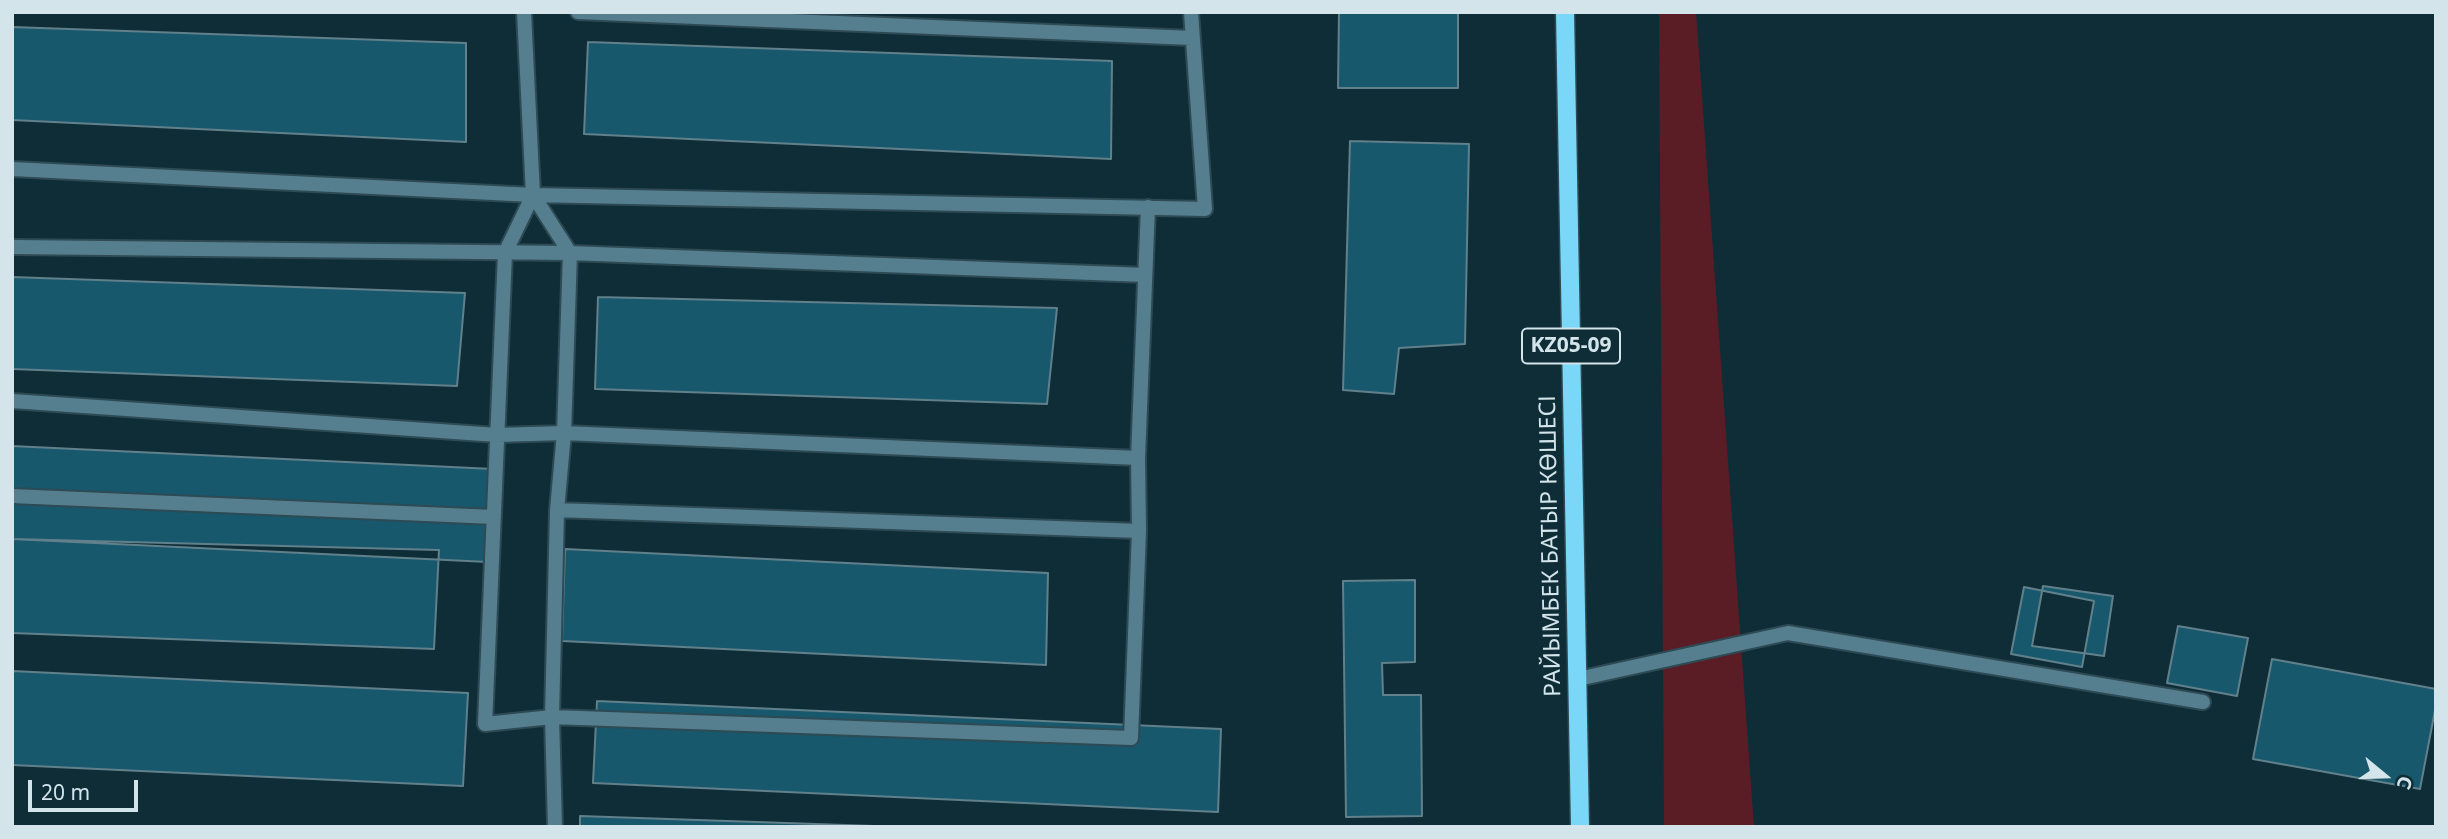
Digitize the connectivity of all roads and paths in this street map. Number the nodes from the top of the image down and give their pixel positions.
1 (524, 12) edge
2 (578, 12) edge
3 (1191, 12) edge
4 (1565, 12) edge
5 (1192, 38) junction
6 (12, 169) edge
7 (533, 195) junction
8 (1148, 207) junction
9 (12, 247) edge
10 (505, 253) junction
11 (570, 253) junction
12 (1144, 275) junction
13 (12, 401) edge
14 (564, 433) junction
15 (497, 435) junction
16 (1138, 458) junction
17 (12, 496) edge
18 (557, 510) junction
19 (494, 517) junction
20 (1139, 531) junction
21 (1578, 679) junction
22 (2203, 702) dead end
23 (552, 717) junction
24 (555, 827) edge
25 (1580, 827) edge

1 - 7 lane
2 - 5 lane
3 - 5 lane
4 - 21 main road, РАЙЫМБЕК БАТЫР КӨШЕСІ / KZ05-09
5 - 8 lane
6 - 7 lane
7 - 8 lane
7 - 10 lane
7 - 11 lane
8 - 12 lane
9 - 10 lane
10 - 11 lane
10 - 15 lane
11 - 12 lane
11 - 14 lane
12 - 16 lane
13 - 15 lane
14 - 15 lane
14 - 16 lane
14 - 18 lane
15 - 19 lane
16 - 20 lane
17 - 19 lane
18 - 20 lane
18 - 23 lane
19 - 23 lane
20 - 23 lane
21 - 22 lane
21 - 25 main road, РАЙЫМБЕК БАТЫР КӨШЕСІ / KZ05-09
23 - 24 lane

